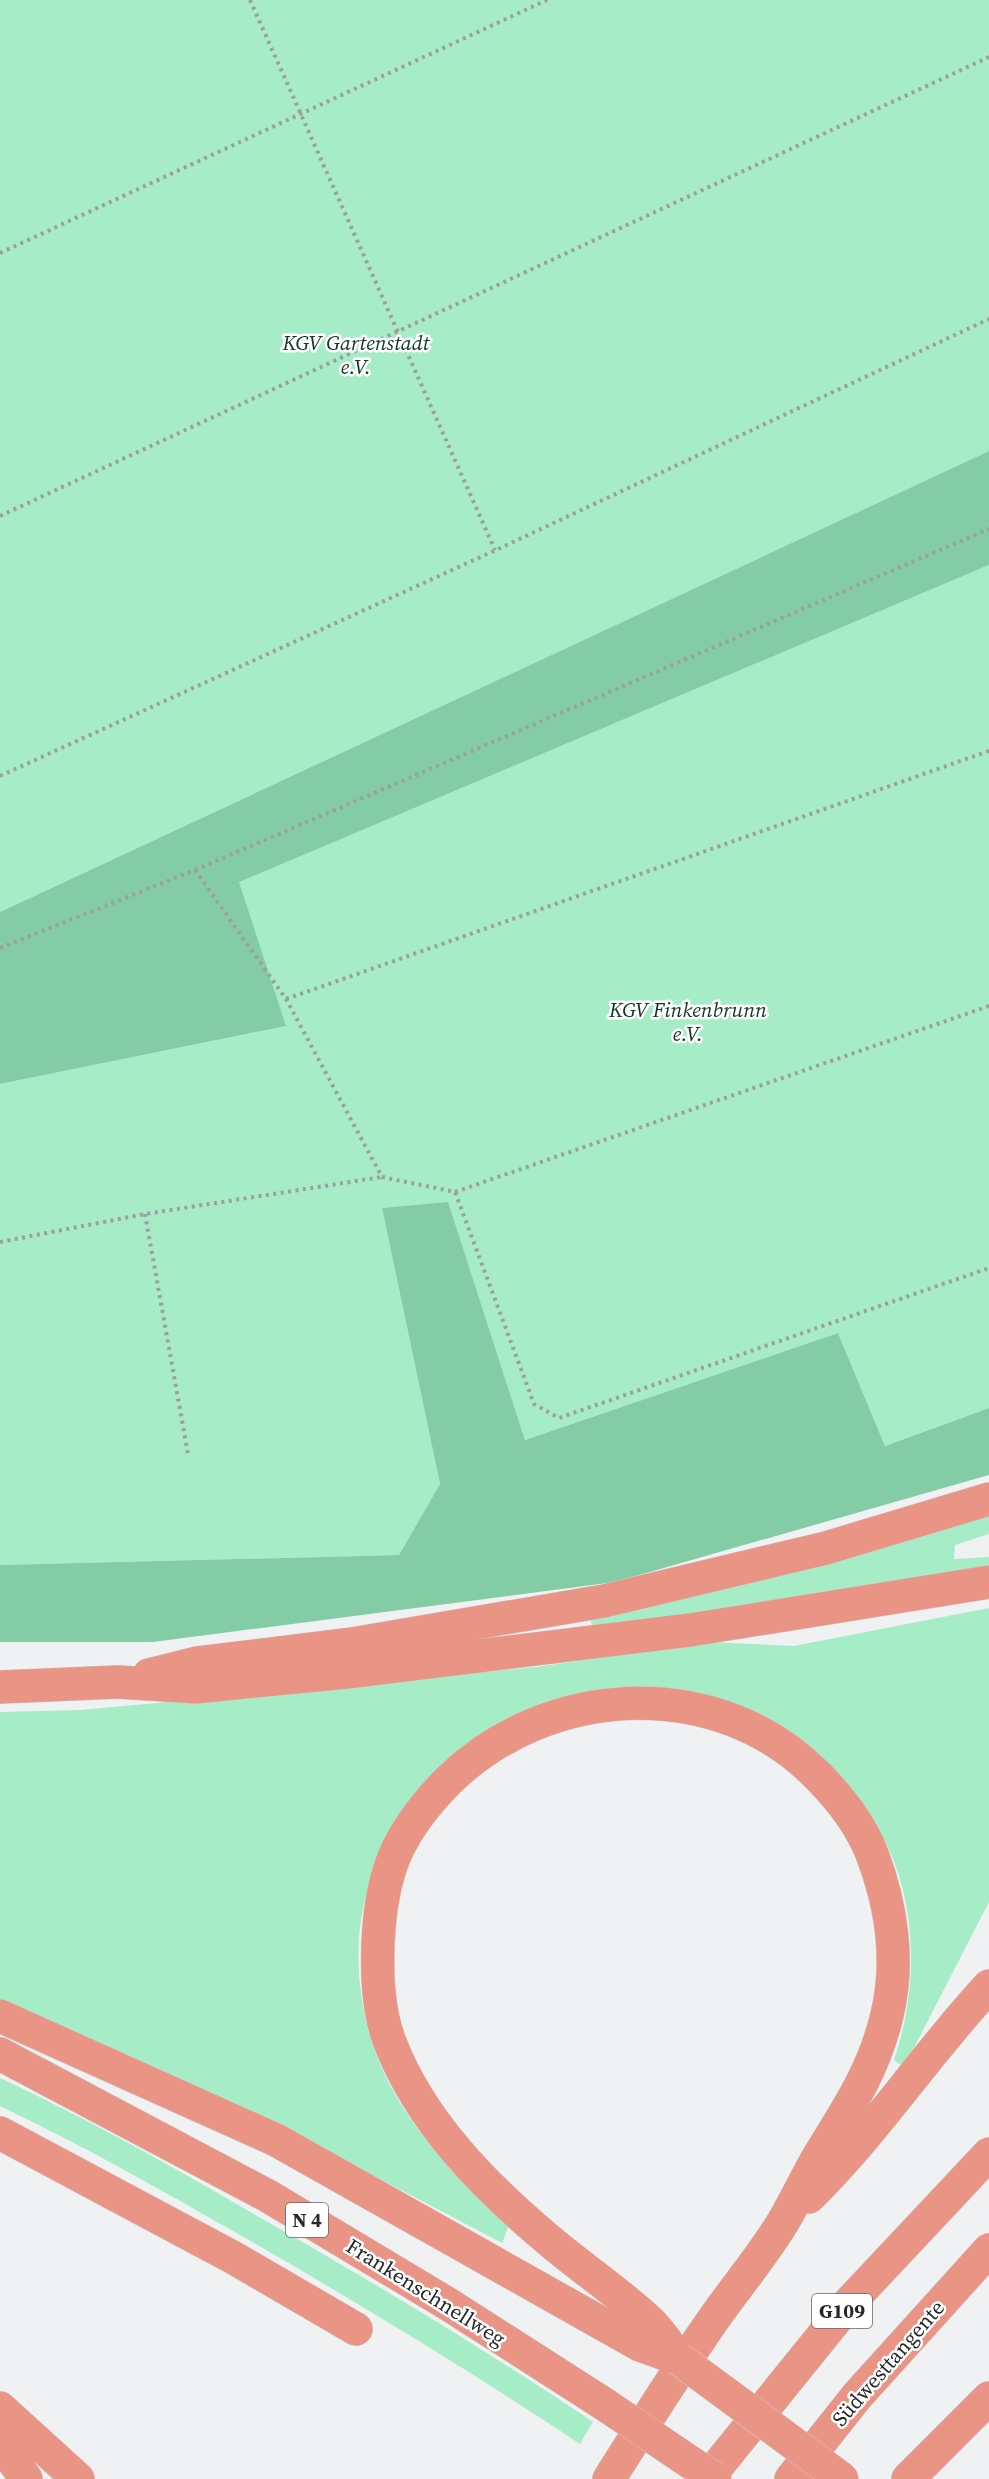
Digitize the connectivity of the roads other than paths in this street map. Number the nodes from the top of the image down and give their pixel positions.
1 (989, 1499) edge
2 (989, 1582) edge
3 (118, 1682) junction
4 (0, 1688) edge
5 (989, 1986) edge
6 (0, 2016) edge
7 (0, 2054) edge
8 (0, 2133) edge
9 (989, 2154) edge
10 (781, 2225) junction
11 (989, 2250) edge
12 (356, 2329) dead end
13 (647, 2335) junction
14 (989, 2398) edge
15 (0, 2408) edge
16 (0, 2442) edge
17 (26, 2479) edge
18 (78, 2479) edge
19 (609, 2479) edge
20 (707, 2479) edge
21 (716, 2479) edge
22 (791, 2479) edge
23 (842, 2479) edge
24 (908, 2479) edge

1 - 3 highway
2 - 3 highway
3 - 4 highway
5 - 10 highway
6 - 13 highway
7 - 21 highway, Frankenschnellweg / N 4, bridge
8 - 12 highway
9 - 20 highway, G109
10 - 13 highway
10 - 19 highway
11 - 22 highway, Südwesttangente
13 - 23 highway, bridge
14 - 24 highway
15 - 18 highway
16 - 17 highway

